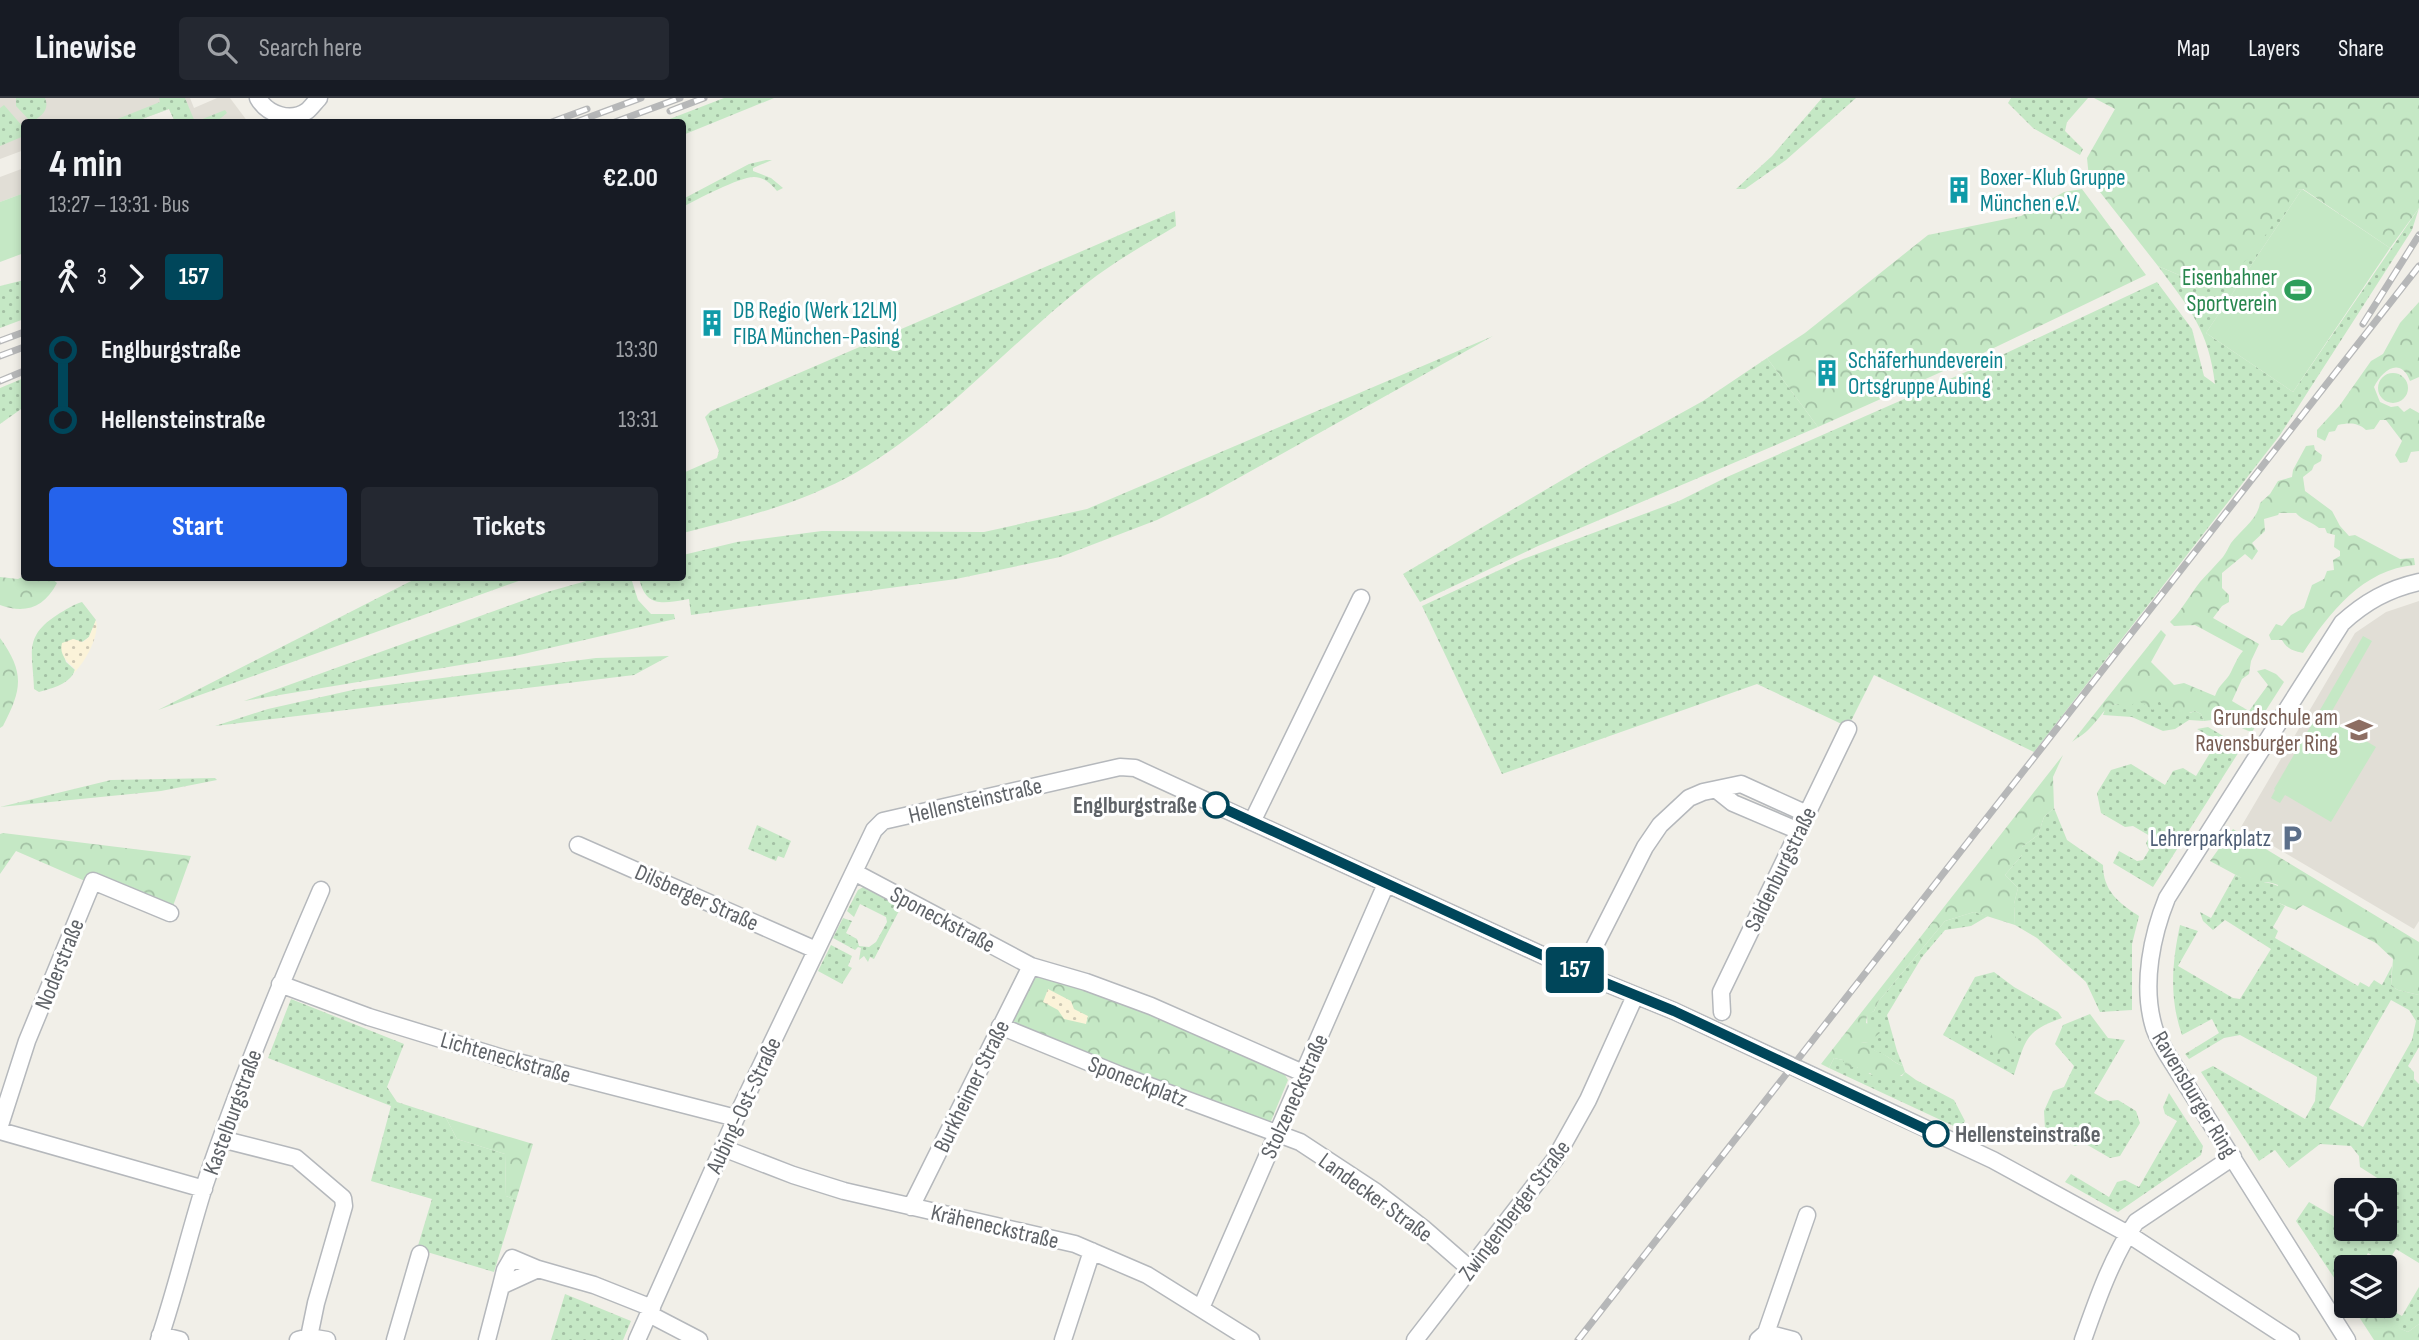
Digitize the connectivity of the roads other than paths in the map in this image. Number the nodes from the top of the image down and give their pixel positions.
1 (258, 98) edge
2 (318, 98) edge
3 (2419, 582) edge
4 (1361, 598) dead end
5 (1848, 729) dead end
6 (1718, 791) junction
7 (1807, 814) junction
8 (1252, 822) junction
9 (1799, 831) junction
10 (578, 845) dead end
11 (854, 872) junction
12 (1386, 884) junction
13 (321, 890) dead end
14 (170, 913) dead end
15 (816, 950) junction
16 (1031, 966) junction
17 (1581, 973) junction
18 (280, 985) junction
19 (1635, 996) junction
20 (1723, 1012) dead end
21 (1000, 1026) junction
22 (1303, 1073) junction
23 (736, 1118) junction
24 (0, 1125) edge
25 (0, 1131) edge
26 (1277, 1134) junction
27 (221, 1139) junction
28 (723, 1148) junction
29 (2233, 1157) junction
30 (204, 1189) junction
31 (911, 1207) junction
32 (1807, 1215) dead end
33 (2128, 1234) junction
34 (1093, 1251) junction
35 (420, 1254) dead end
36 (1470, 1269) junction
37 (1201, 1308) junction
38 (650, 1311) junction
39 (1226, 1325) junction
40 (1762, 1336) edge
41 (160, 1337) edge
42 (304, 1339) edge
43 (180, 1340) edge
44 (327, 1340) edge
45 (394, 1340) edge
46 (487, 1340) edge
47 (637, 1340) edge
48 (699, 1340) edge
49 (1063, 1340) edge
50 (1219, 1340) edge
51 (1251, 1340) edge
52 (1416, 1340) edge
53 (1793, 1340) edge
54 (2083, 1340) edge
55 (2291, 1340) edge
56 (2347, 1340) edge

1 - 2 street
3 - 29 street, Ravensburger Ring
4 - 8 street
5 - 7 street, Saldenburgstraße
6 - 7 street
6 - 9 street
6 - 17 street
7 - 9 street, Saldenburgstraße
8 - 11 street, Hellensteinstraße
8 - 12 street, Hellensteinstraße
9 - 20 street, Saldenburgstraße
10 - 15 street, Dilsberger Straße
11 - 15 street, Aubing-Ost-Straße
11 - 16 street, Sponeckstraße
12 - 17 street, Hellensteinstraße
12 - 22 street, Stolzeneckstraße
13 - 18 street, Kastelburgstraße
14 - 24 street, Noderstraße
15 - 23 street, Aubing-Ost-Straße
16 - 21 street, Burkheimer Straße
16 - 22 street
17 - 19 street, Hellensteinstraße
18 - 23 street, Lichteneckstraße
18 - 27 street, Kastelburgstraße
19 - 33 street, Hellensteinstraße
19 - 36 street, Zwingenberger Straße
21 - 26 street, Sponeckplatz
21 - 31 street, Burkheimer Straße
22 - 26 street, Stolzeneckstraße
23 - 28 street, Aubing-Ost-Straße
25 - 30 street
26 - 36 street, Landecker Straße
26 - 37 street, Stolzeneckstraße
27 - 30 street, Kastelburgstraße
27 - 42 street
28 - 31 street, Kräheneckstraße
28 - 38 street, Aubing-Ost-Straße
29 - 33 street
29 - 56 street, Ravensburger Ring
30 - 41 street, Kastelburgstraße
31 - 34 street, Kräheneckstraße
32 - 40 street
33 - 54 street
33 - 55 street, Hellensteinstraße
34 - 37 street, Kräheneckstraße
34 - 49 street
35 - 45 street
36 - 52 street, Zwingenberger Straße
37 - 39 street, Kräheneckstraße
38 - 46 street
38 - 47 street, Aubing-Ost-Straße
38 - 48 street
39 - 50 street
39 - 51 street, Kräheneckstraße
40 - 53 street
41 - 43 street
42 - 44 street

